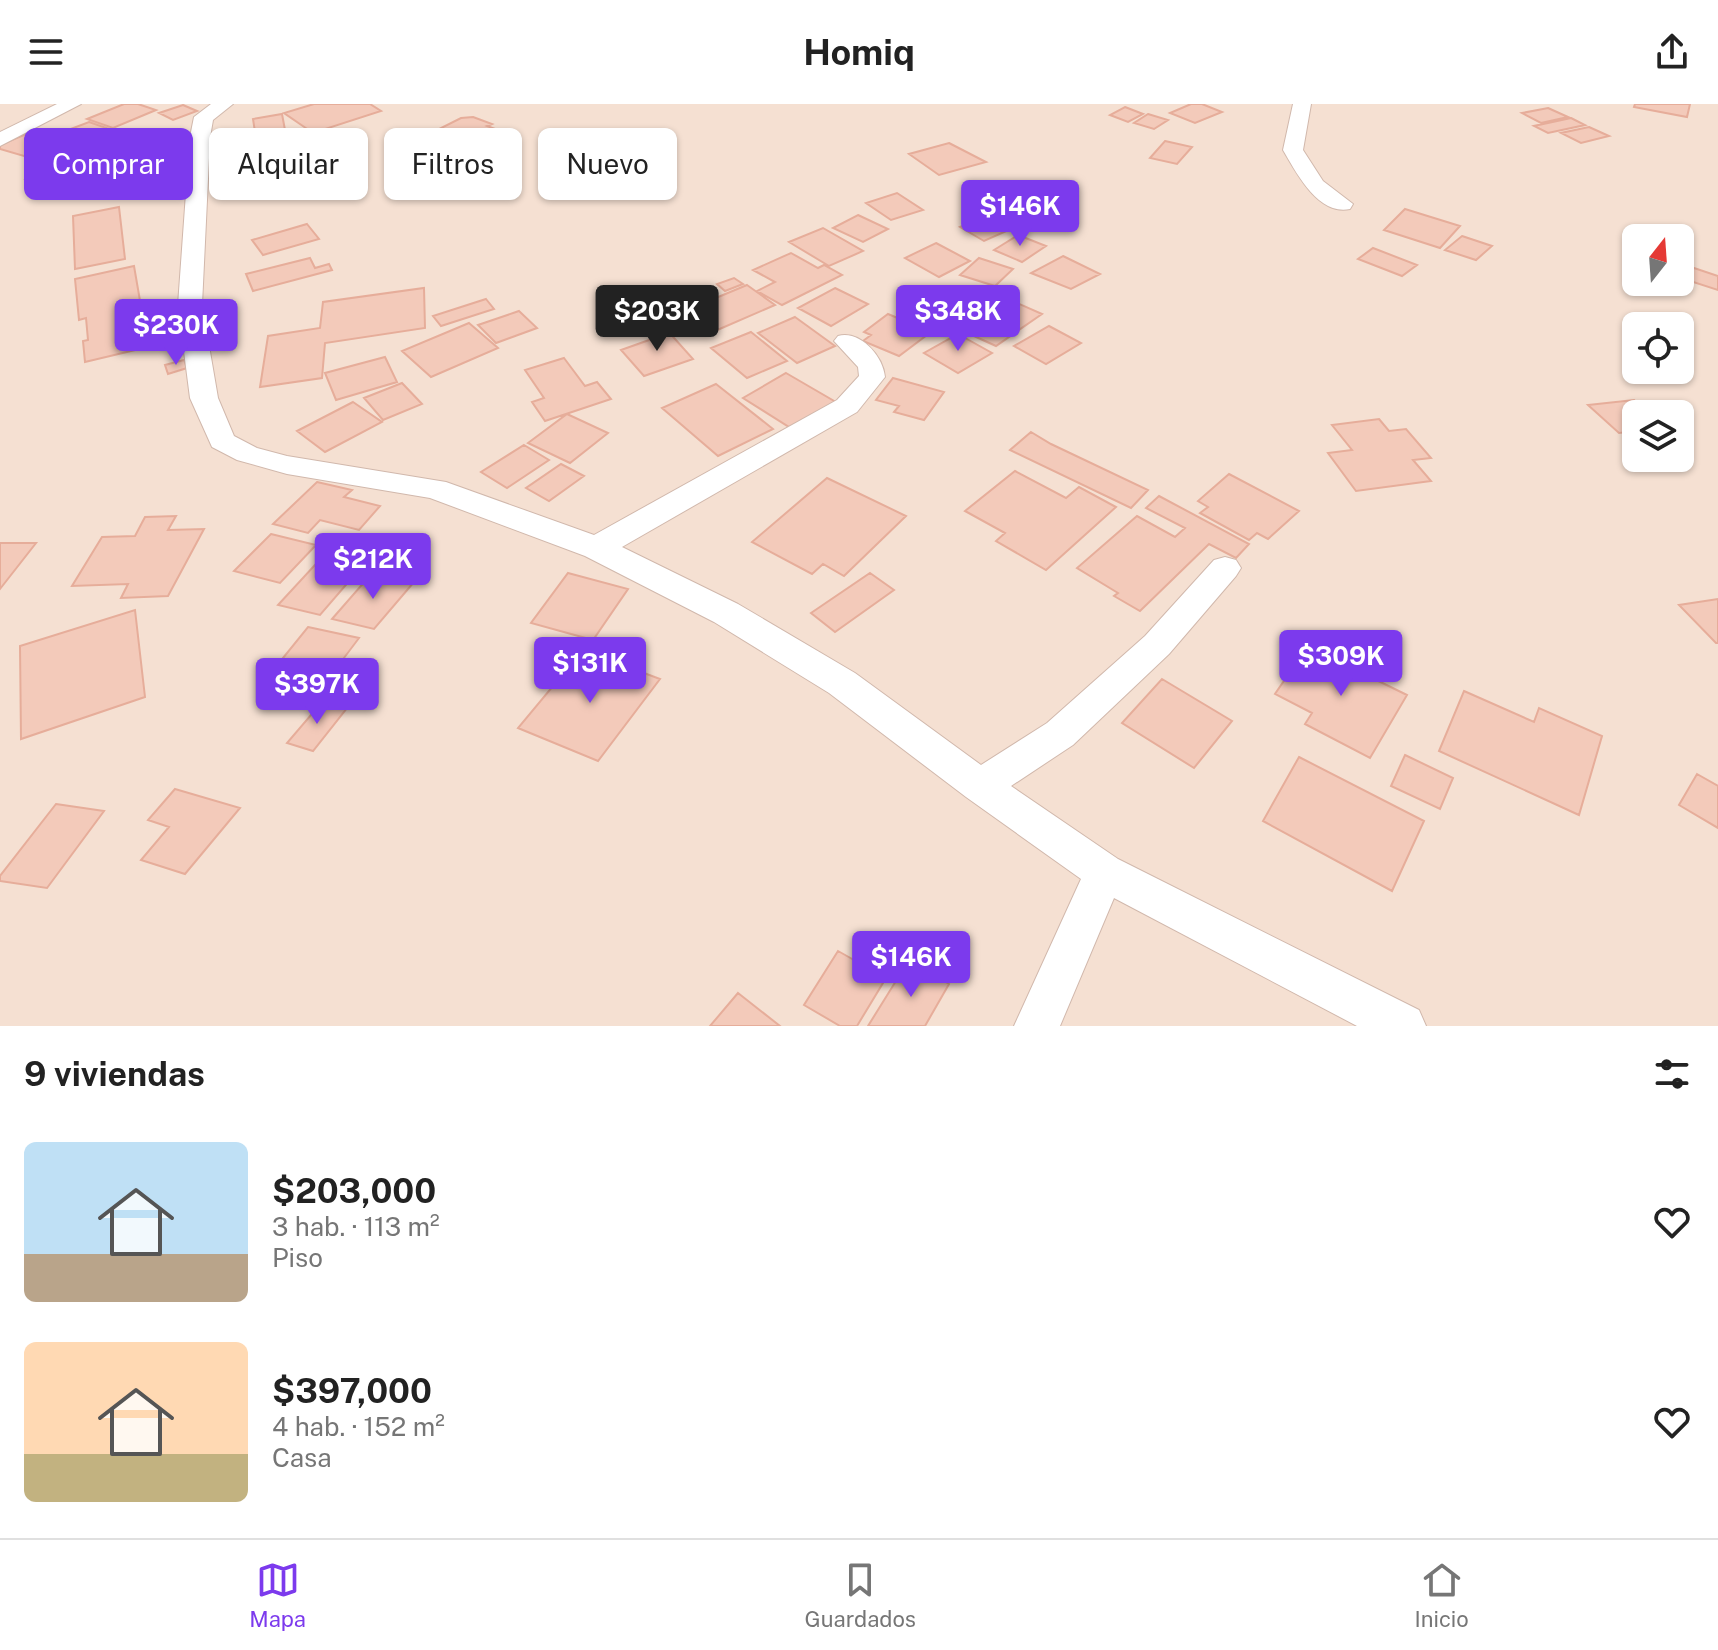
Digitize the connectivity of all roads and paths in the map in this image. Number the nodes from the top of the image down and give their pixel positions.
1 (72, 104) edge
2 (224, 104) edge
3 (1302, 104) edge
4 (0, 140) edge
5 (1342, 204) dead end
6 (847, 341) dead end
7 (596, 548) junction
8 (1225, 568) dead end
9 (980, 786) junction
10 (1104, 872) junction
11 (1037, 1026) edge
12 (1403, 1026) edge

1 - 4 street
2 - 7 street
3 - 5 street
6 - 7 street
7 - 9 street
8 - 9 street
9 - 10 street
10 - 11 street
10 - 12 street

